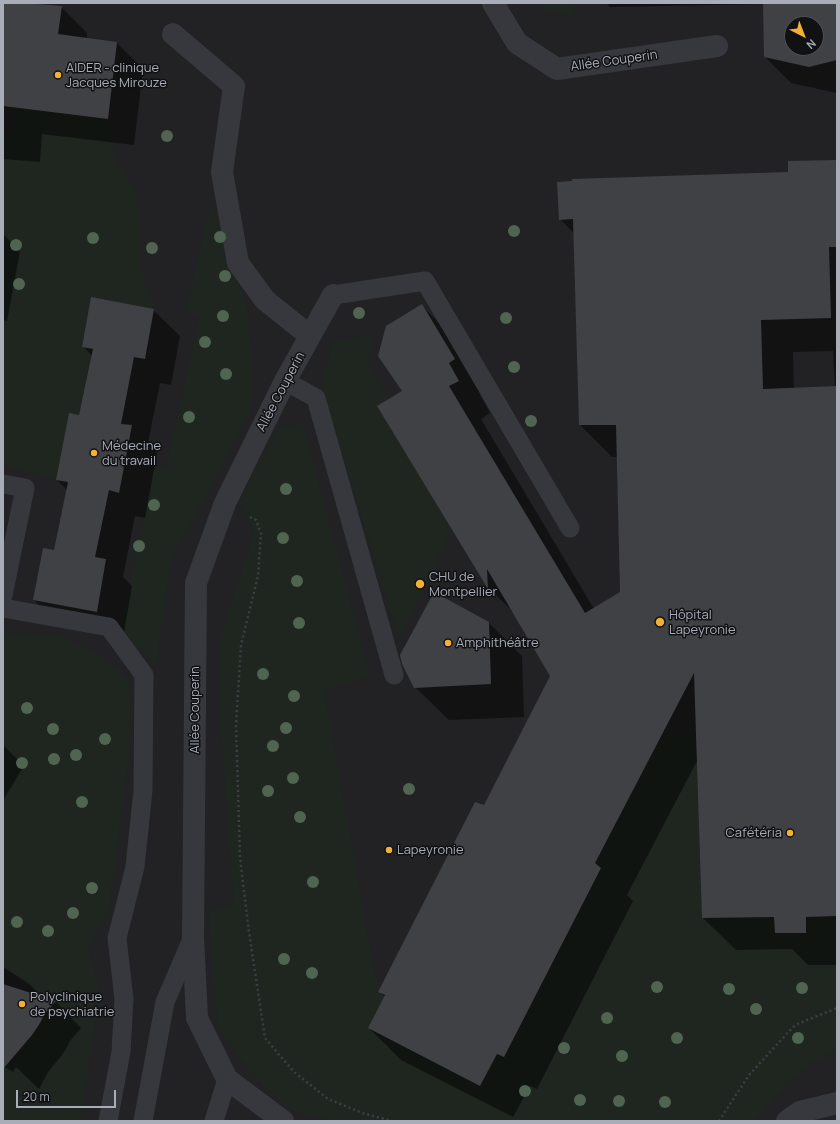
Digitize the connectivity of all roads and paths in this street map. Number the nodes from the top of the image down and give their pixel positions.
1 (493, 3) edge
2 (173, 34) dead end
3 (717, 46) dead end
4 (333, 295) joint
5 (310, 336) junction
6 (285, 381) junction
7 (3, 484) edge
8 (225, 503) junction
9 (570, 528) dead end
10 (3, 595) edge
11 (3, 608) edge
12 (394, 675) dead end
13 (193, 937) junction
14 (837, 1008) edge
15 (227, 1079) junction
16 (837, 1103) edge
17 (108, 1121) edge
18 (142, 1121) edge
19 (214, 1121) edge
20 (283, 1121) edge
21 (392, 1121) edge
22 (719, 1121) edge
23 (787, 1121) edge

1 - 3 street, Allée Couperin
2 - 5 street
4 - 5 street, Allée Couperin
4 - 9 lane
5 - 6 street, Allée Couperin
6 - 8 street, Allée Couperin
6 - 12 lane
7 - 10 lane
8 - 13 street, Allée Couperin
8 - 21 path
11 - 17 lane
13 - 15 street, Allée Couperin
13 - 18 lane
14 - 22 path
15 - 19 lane
15 - 20 street, Allée Couperin
16 - 23 street

